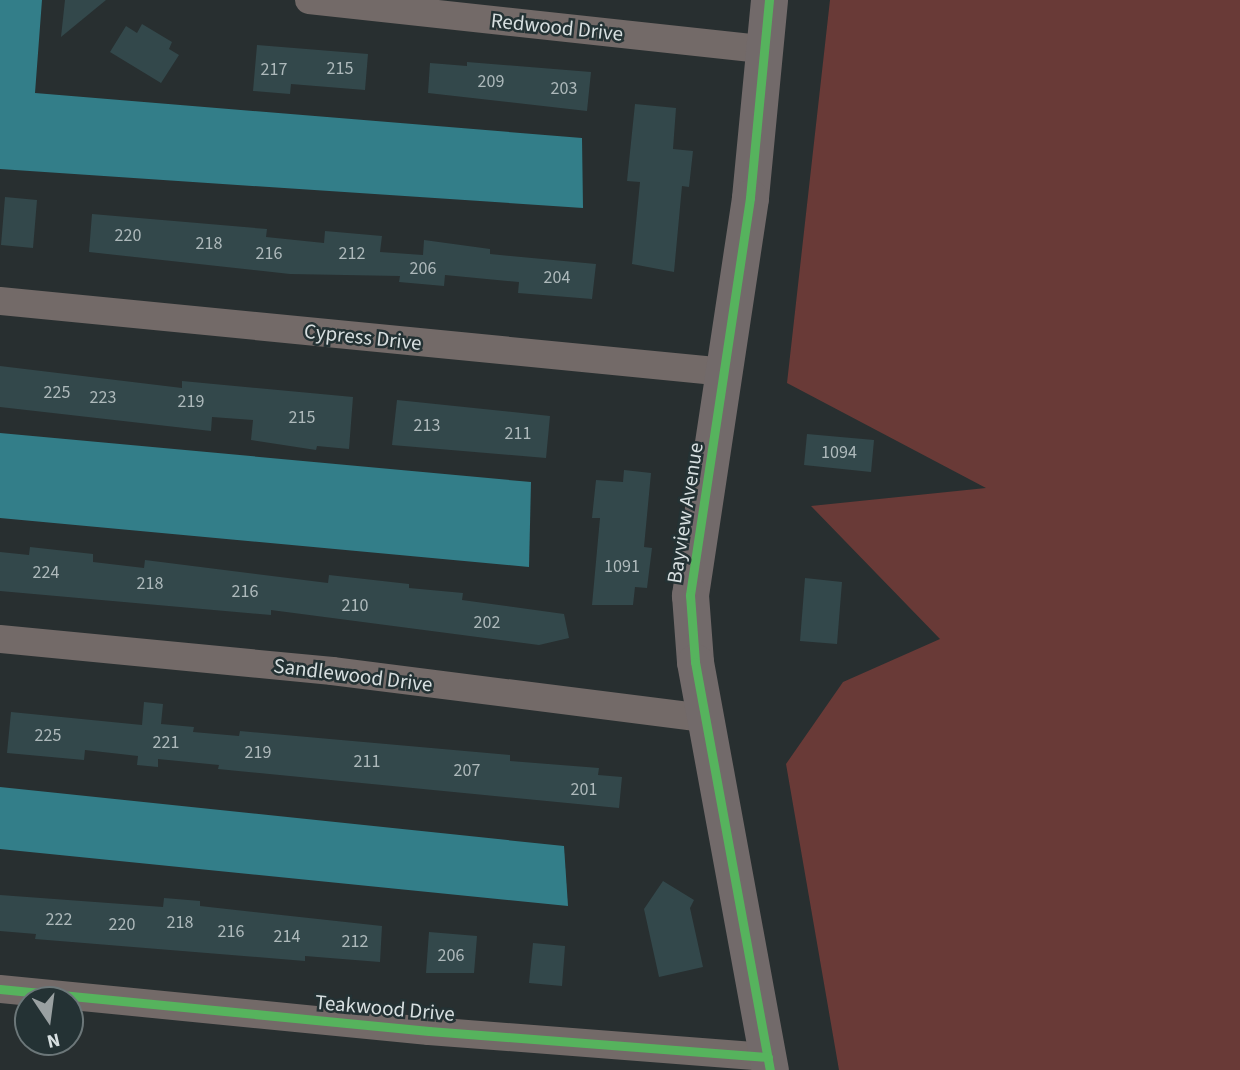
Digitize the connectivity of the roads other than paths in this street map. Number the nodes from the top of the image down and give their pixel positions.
1 (309, 0) edge
2 (769, 0) edge
3 (763, 49) junction
4 (0, 301) edge
5 (726, 372) junction
6 (0, 639) edge
7 (706, 718) junction
8 (0, 989) edge
9 (769, 1063) edge

1 - 3 street, Redwood Drive
2 - 3 main road, Bayview Avenue
3 - 5 main road, Bayview Avenue
4 - 5 street, Cypress Drive
5 - 7 main road, Bayview Avenue
6 - 7 street, Sandlewood Drive
7 - 9 main road, Bayview Avenue
8 - 9 street, Teakwood Drive

